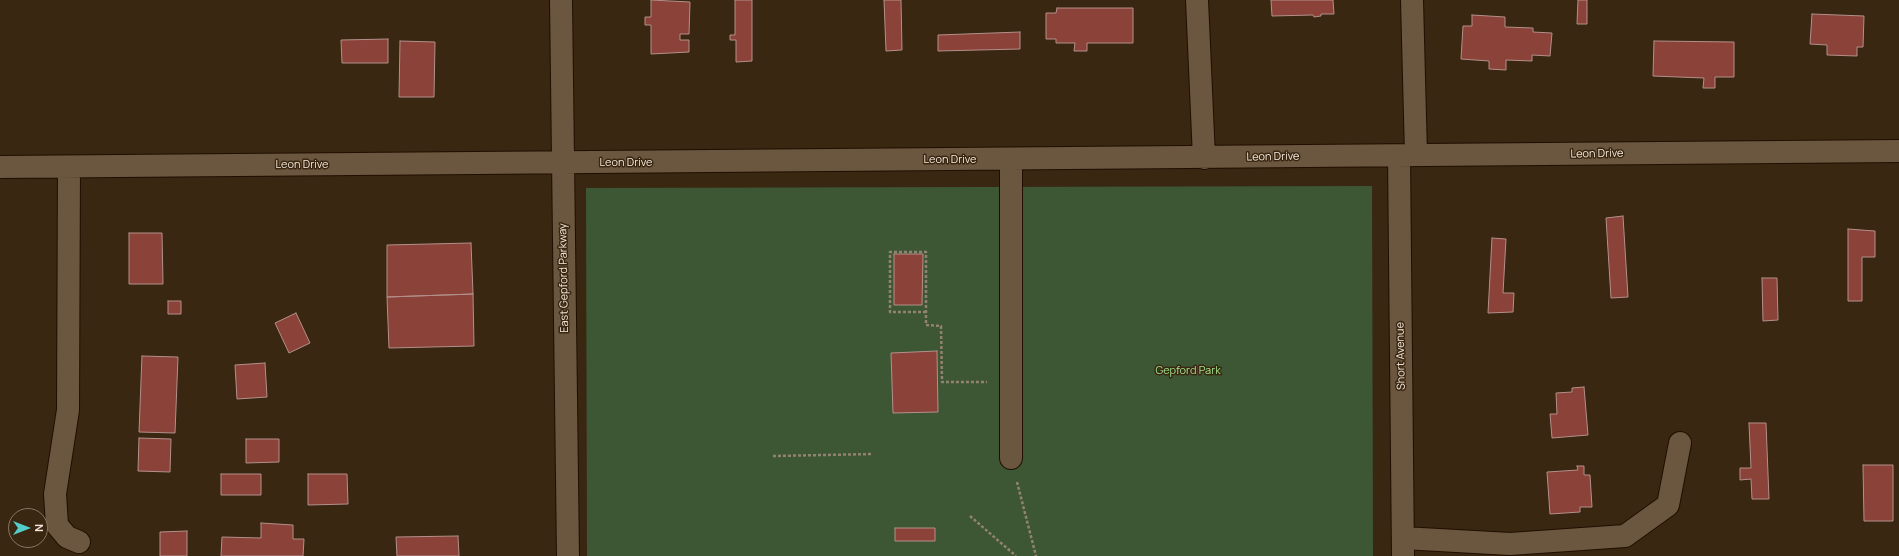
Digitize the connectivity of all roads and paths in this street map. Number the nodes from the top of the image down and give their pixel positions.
1 (561, 0) edge
2 (1197, 0) edge
3 (1412, 0) edge
4 (1899, 151) edge
5 (1408, 156) junction
6 (1204, 158) junction
7 (1011, 159) junction
8 (563, 163) junction
9 (69, 167) junction
10 (0, 168) edge
11 (926, 312) junction
12 (1011, 382) junction
13 (1680, 443) dead end
14 (873, 454) dead end
15 (773, 456) dead end
16 (1011, 458) joint
17 (970, 516) dead end
18 (79, 542) dead end
19 (1403, 547) edge
20 (568, 556) edge
21 (1016, 556) edge
22 (1036, 556) edge

1 - 8 street, East Gepford Parkway
2 - 6 street
3 - 5 street, Short Avenue
4 - 5 street, Leon Drive
5 - 6 street, Leon Drive
5 - 19 street, Short Avenue
6 - 7 street, Leon Drive
7 - 8 street, Leon Drive
7 - 12 street
8 - 9 street, Leon Drive
8 - 20 street, East Gepford Parkway
9 - 10 street, Leon Drive
9 - 18 street
11 - 11 path
11 - 12 path
12 - 16 street
13 - 19 street
14 - 15 path
16 - 22 path
17 - 21 path

